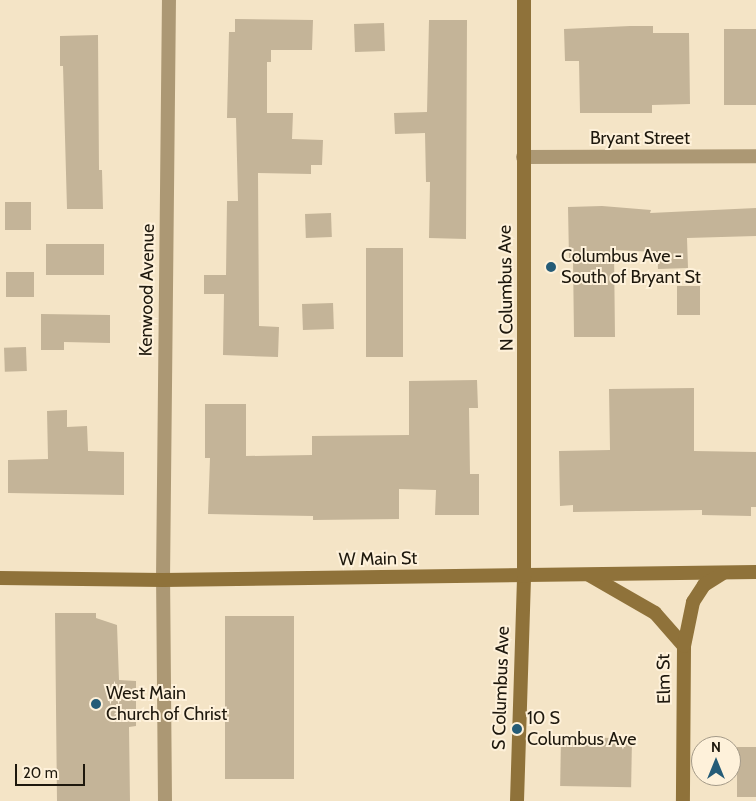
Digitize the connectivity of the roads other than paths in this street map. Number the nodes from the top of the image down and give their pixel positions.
1 (169, 0) edge
2 (524, 0) edge
3 (756, 156) edge
4 (523, 157) junction
5 (723, 572) junction
6 (756, 572) edge
7 (588, 575) junction
8 (524, 576) junction
9 (0, 578) edge
10 (163, 580) junction
11 (684, 646) junction
12 (165, 801) edge
13 (517, 801) edge
14 (683, 801) edge

1 - 10 street, Kenwood Avenue
2 - 4 main road, N Columbus Ave
3 - 4 street, Bryant Street
4 - 8 main road, N Columbus Ave
5 - 6 main road, W Main St
5 - 7 main road, W Main St
5 - 11 main road
7 - 8 main road, W Main St
7 - 11 main road, Elm St
8 - 10 main road, W Main St
8 - 13 main road, S Columbus Ave
9 - 10 main road, W Main St
10 - 12 street, Kenwood Avenue
11 - 14 main road, Elm St

